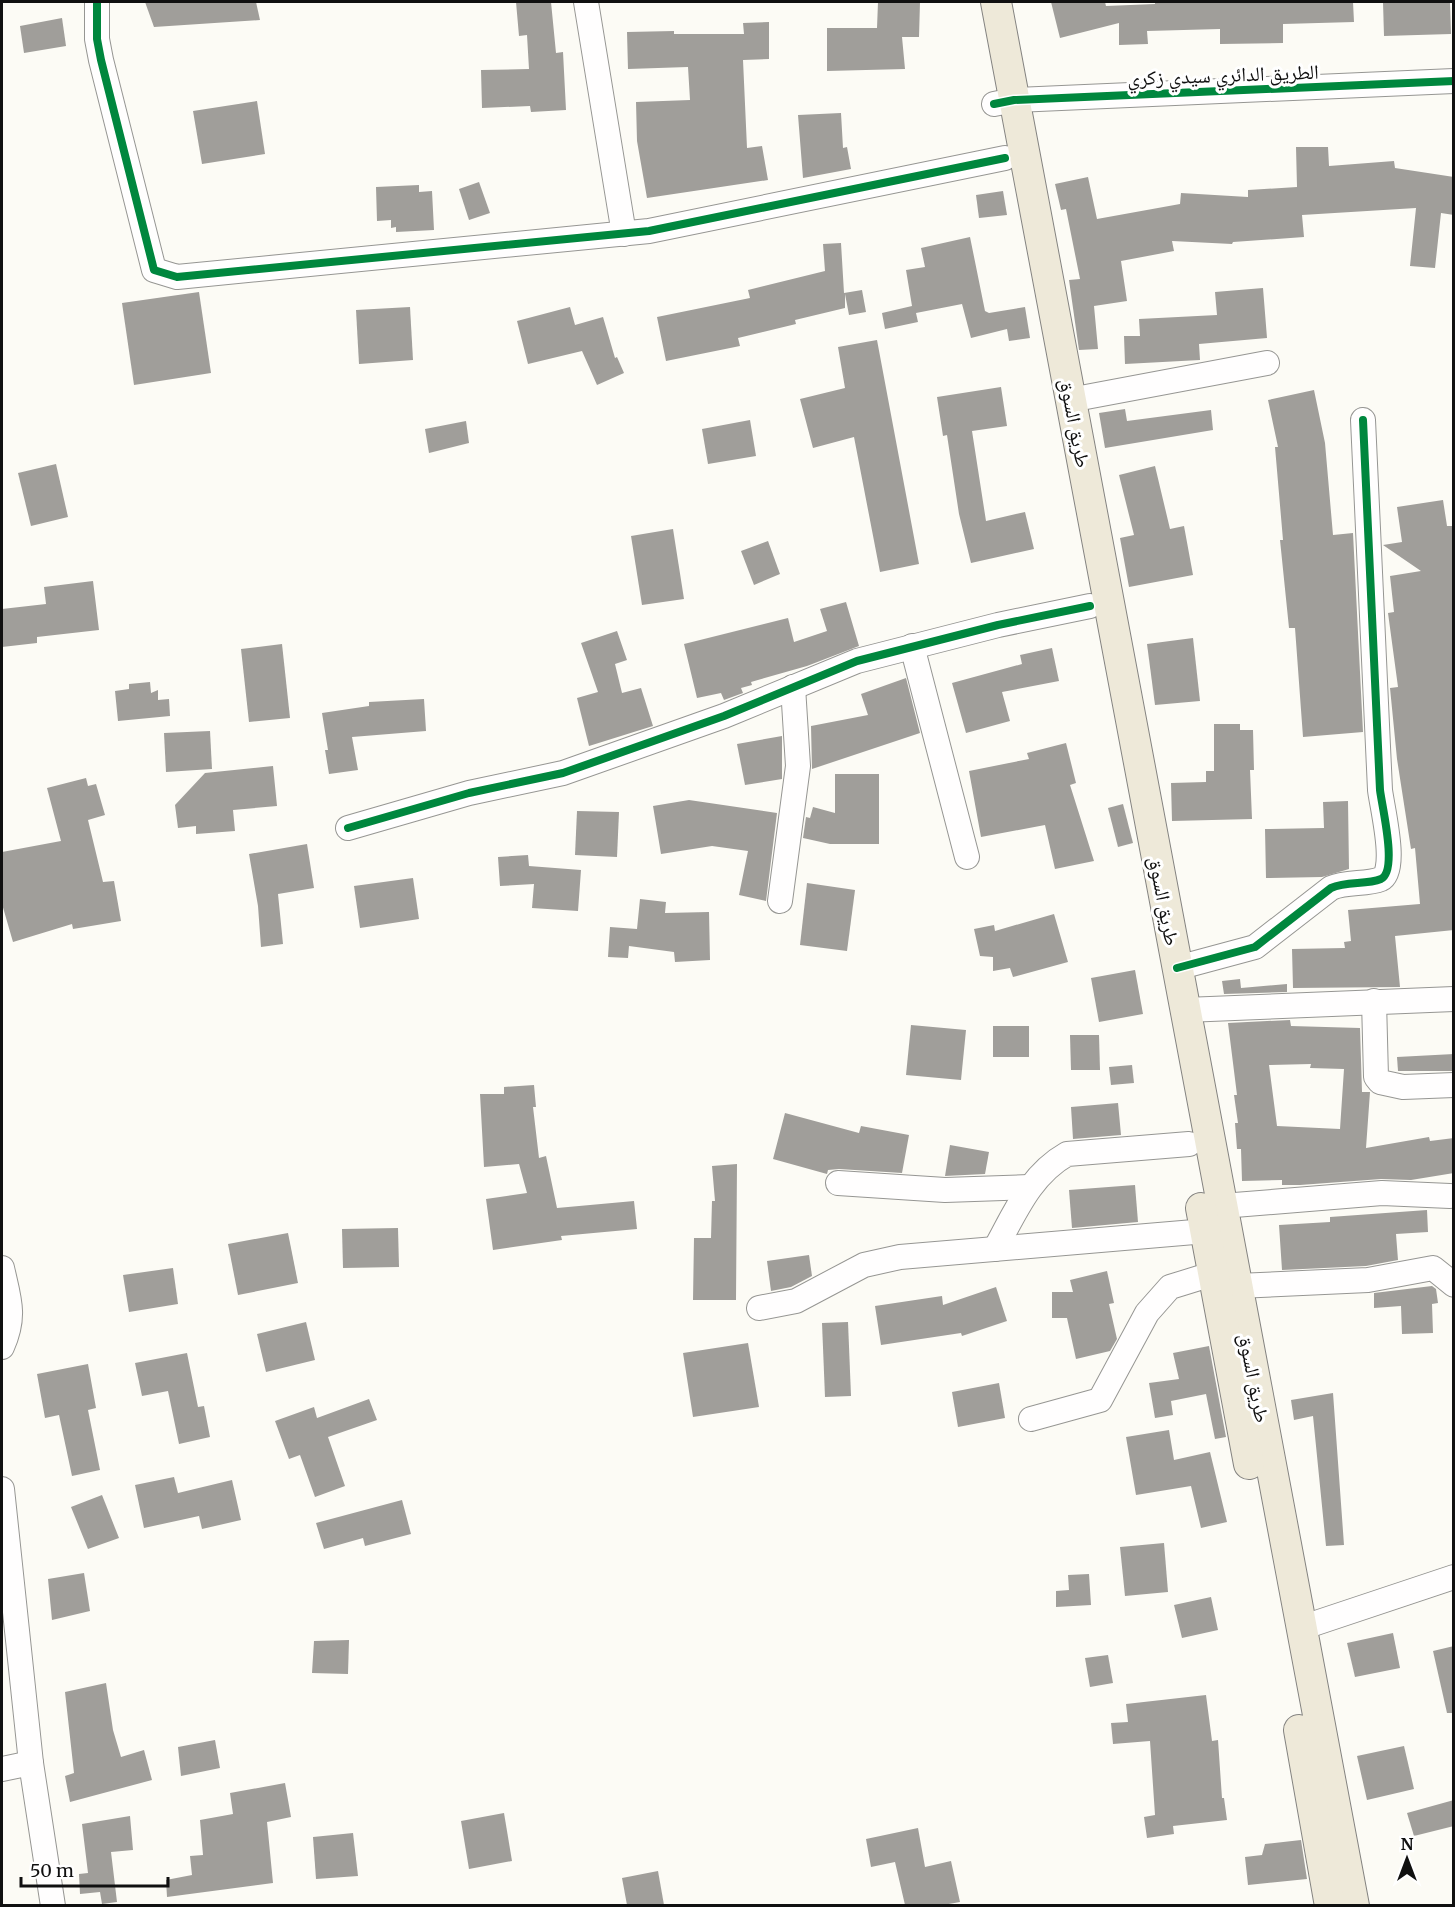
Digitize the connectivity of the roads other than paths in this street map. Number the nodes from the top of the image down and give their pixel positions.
1 (97, 2) edge
2 (586, 2) edge
3 (977, 2) edge
4 (996, 2) edge
5 (1454, 81) edge
6 (1004, 102) junction
7 (1005, 158) junction
8 (624, 234) junction
9 (1268, 363) dead end
10 (1070, 400) junction
11 (1363, 420) dead end
12 (1090, 606) junction
13 (912, 646) junction
14 (793, 687) junction
15 (348, 828) dead end
16 (967, 857) dead end
17 (780, 901) dead end
18 (1177, 968) junction
19 (1454, 999) edge
20 (1374, 1001) junction
21 (1185, 1010) junction
22 (1454, 1085) edge
23 (1189, 1144) junction
24 (838, 1183) dead end
25 (1029, 1187) junction
26 (1450, 1196) dead end
27 (1222, 1206) junction
28 (1206, 1231) junction
29 (995, 1249) junction
30 (2, 1268) edge
31 (1224, 1280) junction
32 (1454, 1285) edge
33 (759, 1308) dead end
34 (2, 1347) edge
35 (1031, 1419) dead end
36 (2, 1489) edge
37 (1454, 1577) edge
38 (1301, 1628) junction
39 (31, 1763) junction
40 (2, 1769) edge
41 (53, 1905) edge
42 (1330, 1905) edge
43 (1354, 1905) edge

1 - 8 street
2 - 8 street
3 - 6 main road, طريق السوق
4 - 6 main road, طريق السوق
5 - 6 street, الطريق الدائري سيدي زكري
6 - 7 main road, طريق السوق
6 - 10 main road, طريق السوق
7 - 8 street
7 - 12 main road, طريق السوق
9 - 10 street
10 - 18 main road, طريق السوق
11 - 18 street
12 - 13 street
12 - 23 main road, طريق السوق
13 - 14 street
13 - 16 street
14 - 15 street
14 - 17 street
18 - 21 main road, طريق السوق
19 - 20 street
20 - 21 street
20 - 22 street
21 - 27 main road, طريق السوق
23 - 25 street
23 - 28 main road, طريق السوق
24 - 25 street
25 - 29 street
26 - 27 street
27 - 31 main road, طريق السوق
28 - 29 street
28 - 31 main road, طريق السوق
29 - 33 street
30 - 34 street
31 - 32 street
31 - 35 street
31 - 38 main road, طريق السوق
31 - 42 main road, طريق السوق
36 - 39 street
37 - 38 street
38 - 43 main road, طريق السوق
39 - 40 street
39 - 41 street

